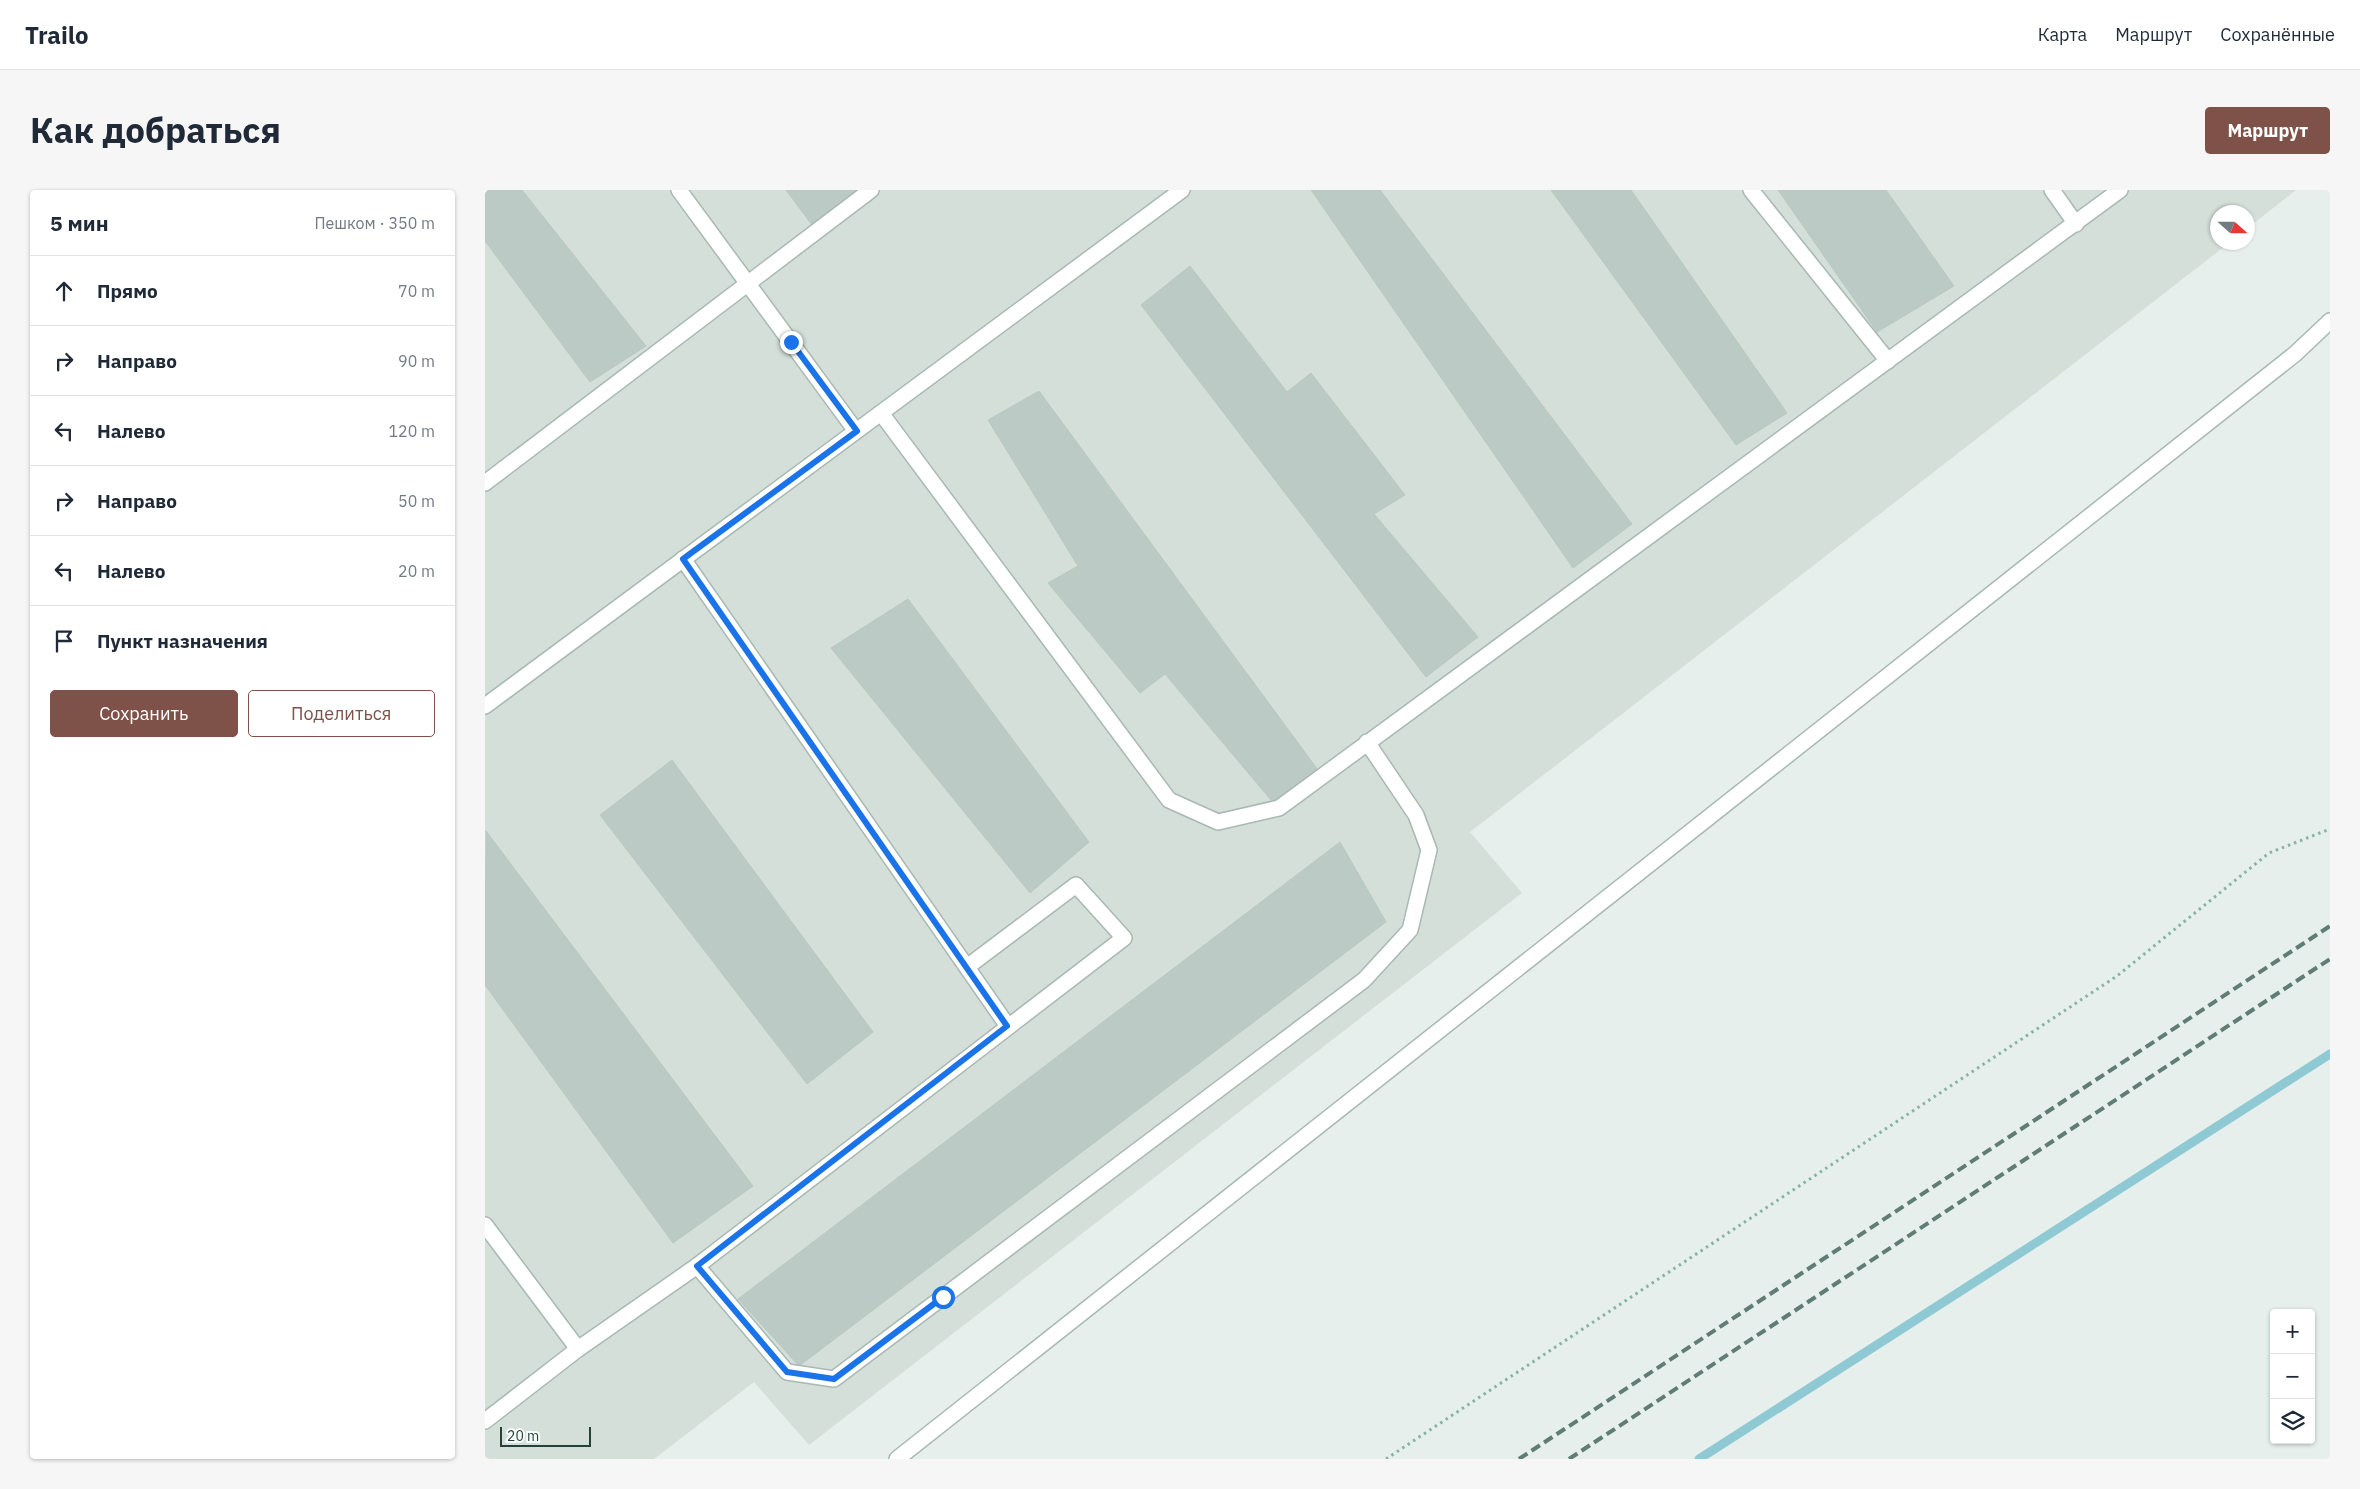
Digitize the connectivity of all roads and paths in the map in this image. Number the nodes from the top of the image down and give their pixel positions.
1 (679, 190) edge
2 (871, 190) edge
3 (1182, 190) edge
4 (1751, 190) edge
5 (2053, 190) edge
6 (2120, 190) edge
7 (2076, 224) junction
8 (748, 284) junction
9 (2330, 321) edge
10 (1888, 361) junction
11 (881, 413) junction
12 (857, 431) junction
13 (485, 483) edge
14 (683, 559) junction
15 (485, 706) edge
16 (1367, 742) junction
17 (2330, 829) edge
18 (967, 967) junction
19 (1007, 1026) junction
20 (485, 1225) edge
21 (697, 1266) junction
22 (578, 1349) junction
23 (485, 1421) edge
24 (897, 1459) edge
25 (1386, 1459) edge

1 - 8 lane
2 - 8 lane
3 - 11 lane
4 - 10 lane
5 - 7 lane
6 - 7 lane
7 - 10 lane
8 - 12 lane
8 - 13 lane
9 - 24 lane
10 - 16 lane
11 - 12 lane
11 - 16 lane
12 - 14 lane
14 - 15 lane
14 - 18 lane
16 - 21 lane
17 - 25 path
18 - 19 lane
18 - 19 lane
19 - 21 lane
20 - 22 lane
21 - 22 lane
22 - 23 lane

